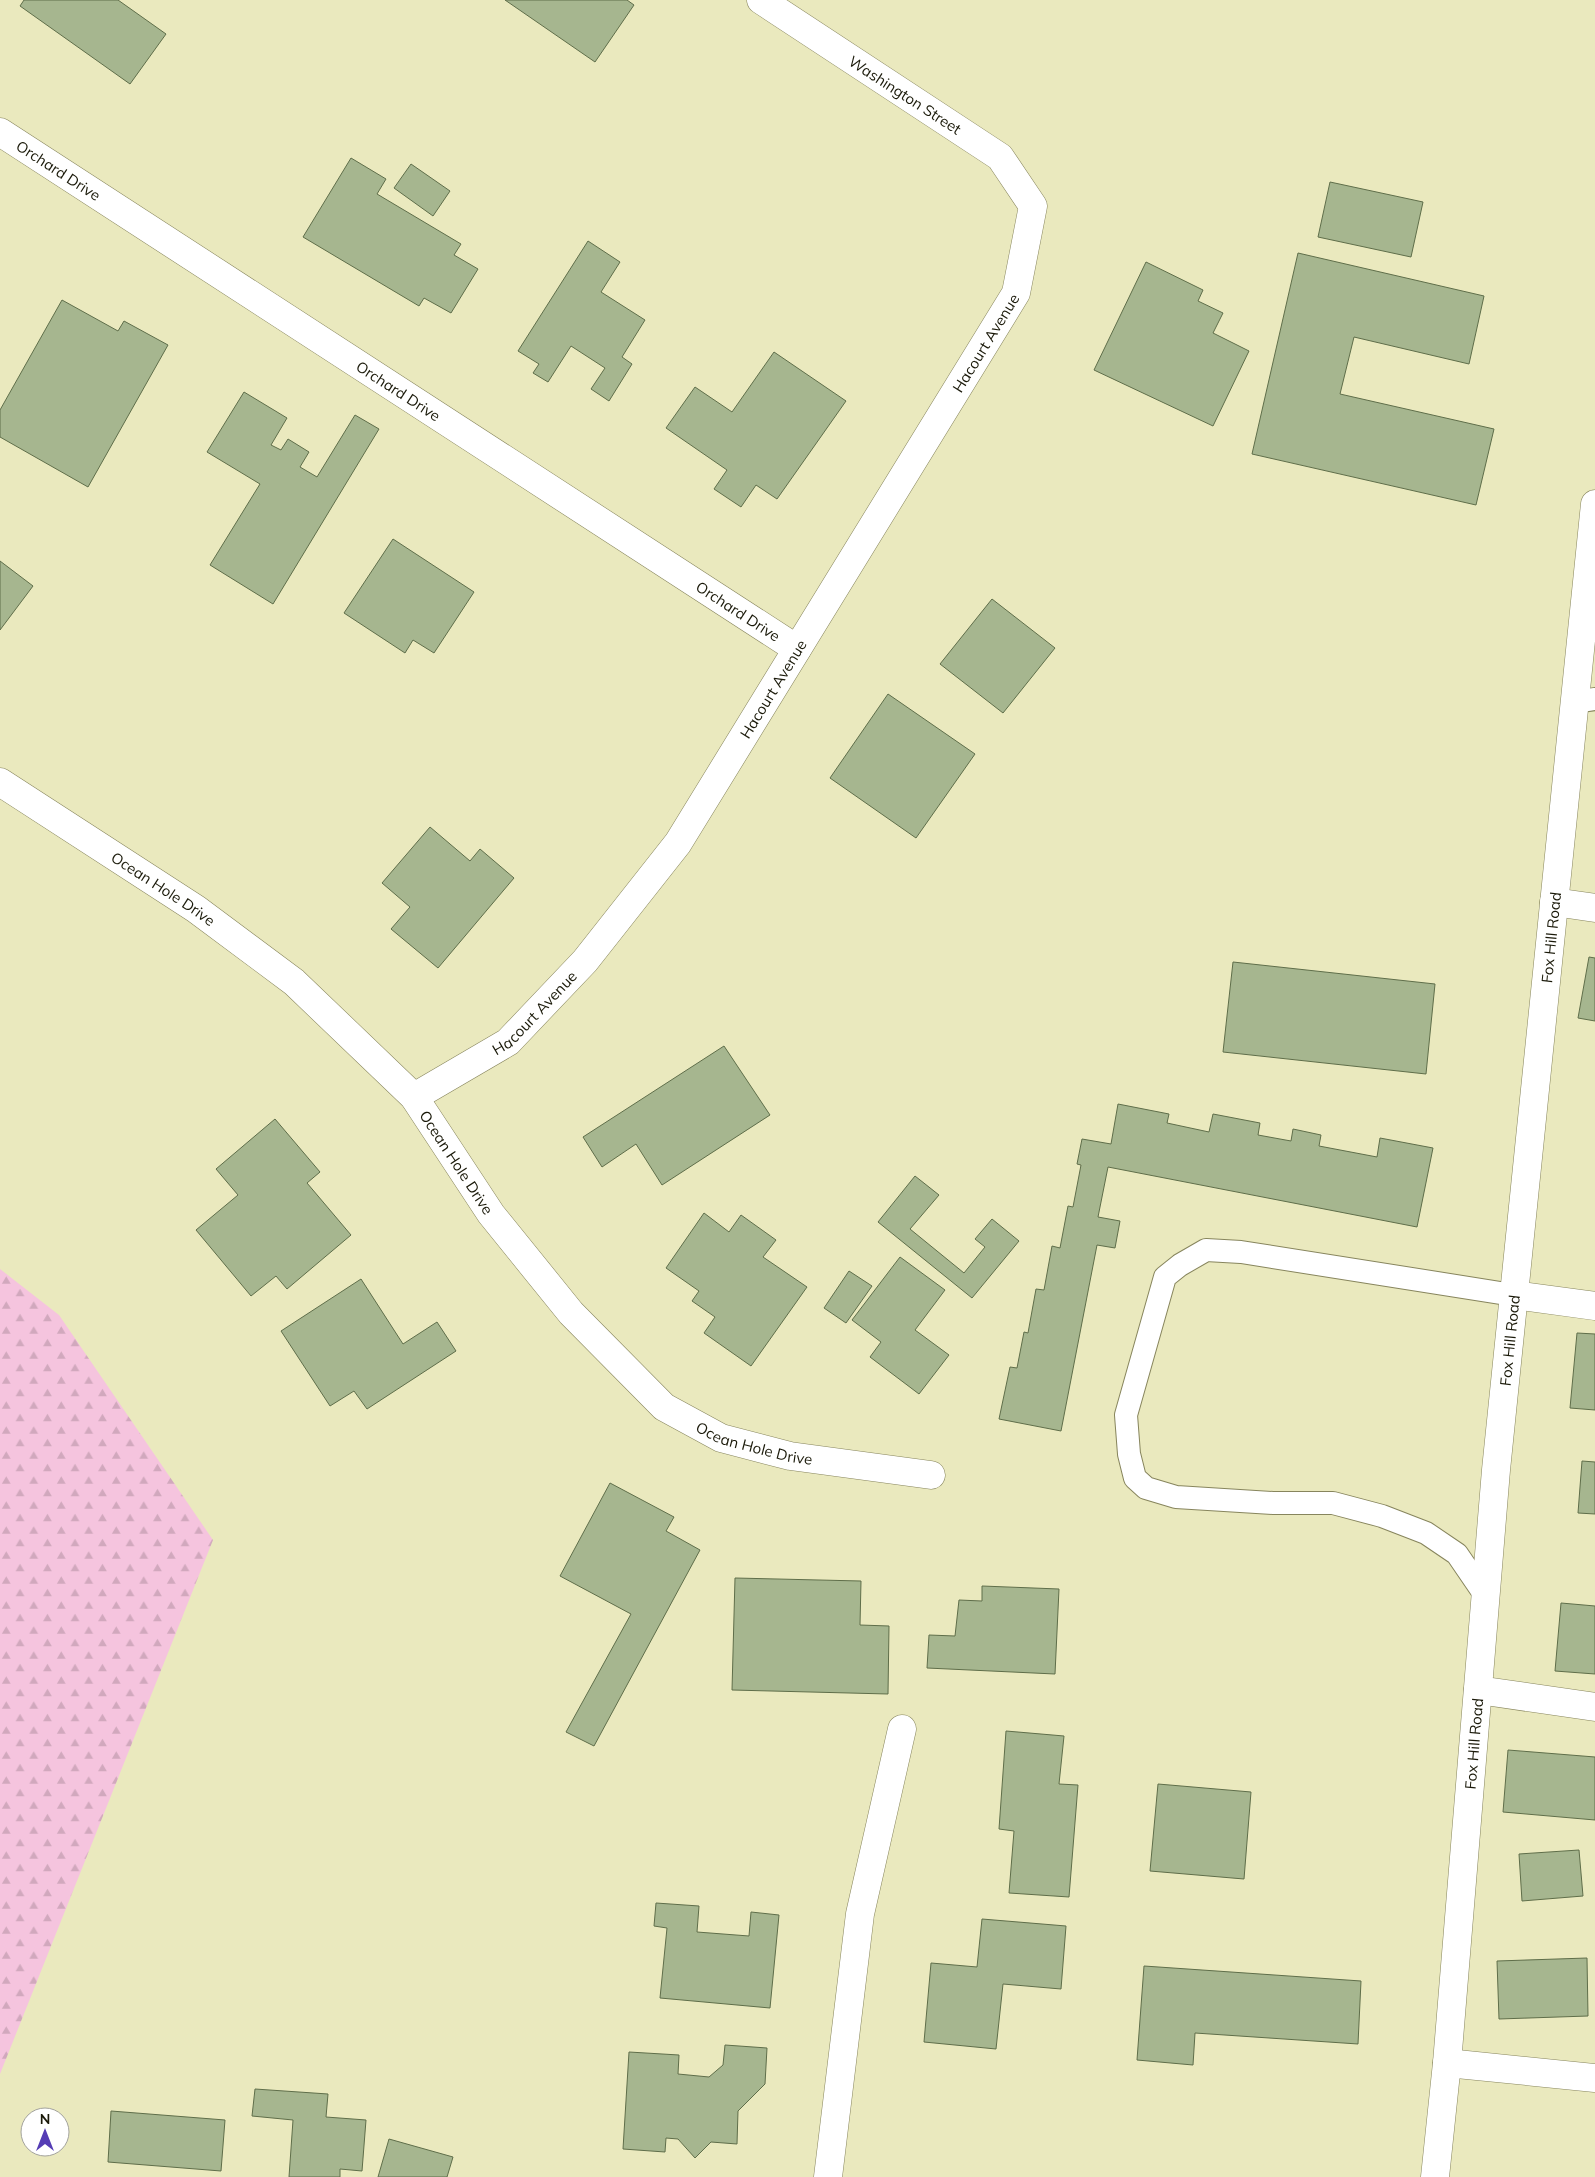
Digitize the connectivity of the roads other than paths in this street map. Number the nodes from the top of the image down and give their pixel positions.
1 (761, 0) edge
2 (0, 132) edge
3 (1032, 206) joint
4 (1595, 504) edge
5 (797, 648) junction
6 (1585, 700) edge
7 (0, 782) edge
8 (1554, 902) junction
9 (1595, 908) edge
10 (414, 1097) junction
11 (1513, 1295) junction
12 (1595, 1306) edge
13 (931, 1475) dead end
14 (1486, 1595) junction
15 (1478, 1690) junction
16 (1595, 1707) edge
17 (902, 1730) dead end
18 (1447, 2063) junction
19 (1595, 2078) edge
20 (828, 2177) edge
21 (1435, 2177) edge

1 - 3 street, Washington Street
2 - 5 street, Orchard Drive
3 - 5 street, Hacourt Avenue
4 - 6 street, Fox Hill Road
5 - 10 street, Hacourt Avenue
6 - 8 street, Fox Hill Road
7 - 10 street, Ocean Hole Drive
8 - 9 street
8 - 11 street, Fox Hill Road
10 - 13 street, Ocean Hole Drive
11 - 12 street
11 - 14 street, Fox Hill Road
11 - 14 lane
14 - 15 street, Fox Hill Road
15 - 16 street
15 - 18 street, Fox Hill Road
17 - 20 street
18 - 19 street
18 - 21 street, Fox Hill Road

